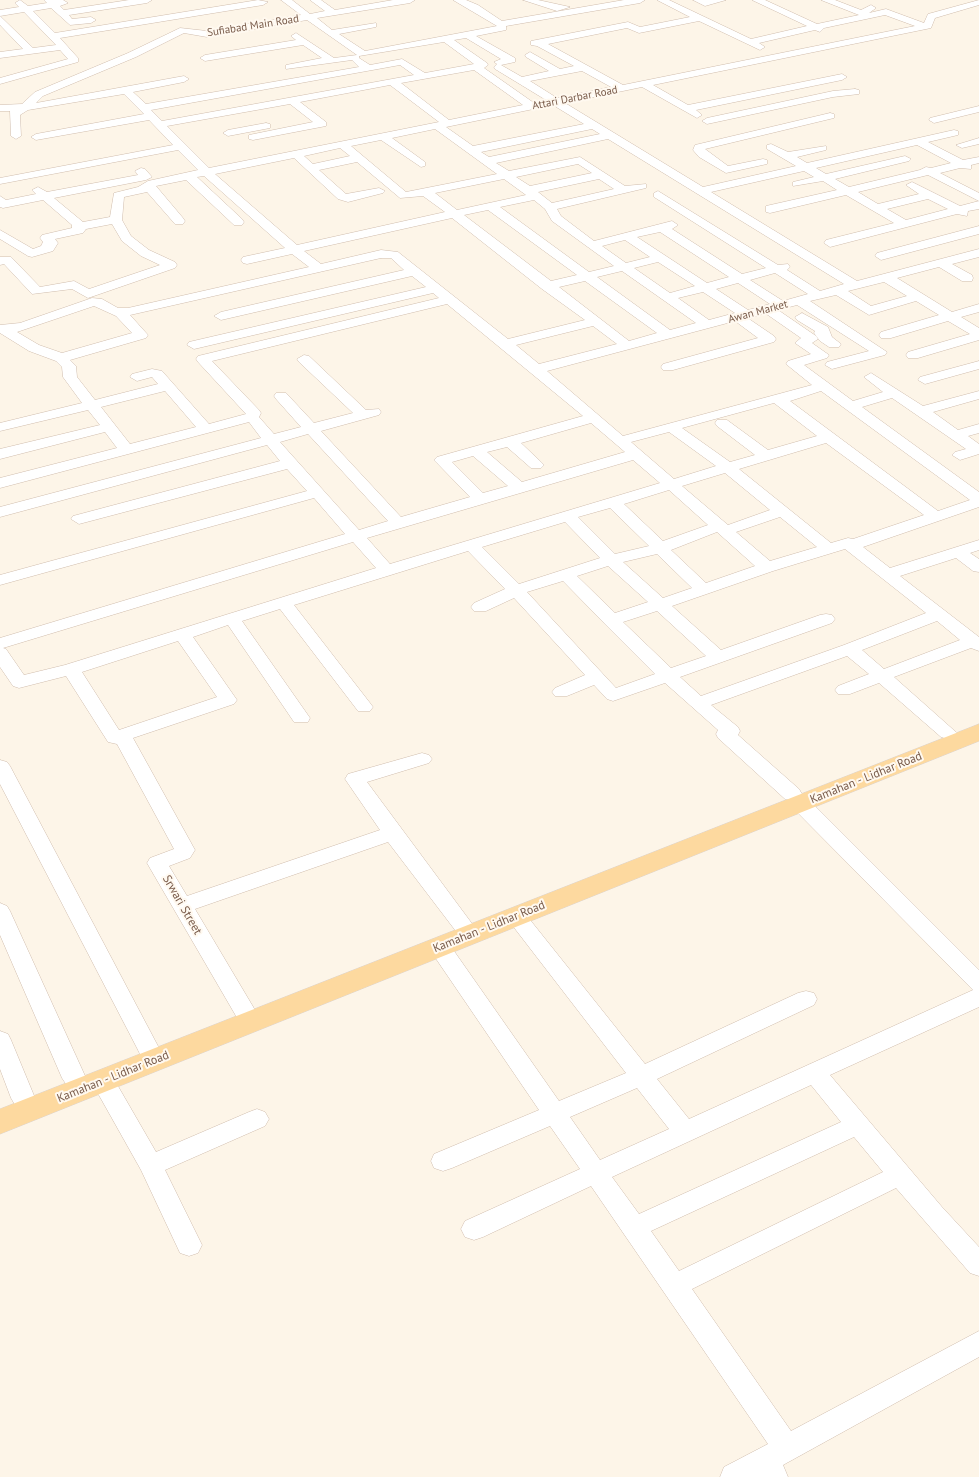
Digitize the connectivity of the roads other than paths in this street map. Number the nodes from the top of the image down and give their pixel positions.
1 (17, 0) edge
2 (82, 0) edge
3 (147, 0) edge
4 (212, 0) edge
5 (286, 0) edge
6 (315, 0) edge
7 (361, 0) edge
8 (410, 0) edge
9 (458, 0) edge
10 (528, 0) edge
11 (640, 0) edge
12 (662, 0) edge
13 (698, 0) edge
14 (721, 0) edge
15 (757, 0) edge
16 (826, 0) edge
17 (868, 0) edge
18 (600, 1) edge
19 (52, 2) edge
20 (121, 2) edge
21 (979, 2) edge
22 (267, 5) edge
23 (371, 6) junction
24 (557, 8) junction
25 (26, 9) junction
26 (0, 13) edge
27 (62, 13) junction
28 (133, 13) junction
29 (334, 13) junction
30 (842, 14) dead end
31 (118, 16) junction
32 (508, 16) dead end
33 (310, 17) junction
34 (700, 18) junction
35 (858, 18) junction
36 (0, 19) edge
37 (289, 20) junction
38 (803, 21) junction
39 (277, 22) junction
40 (207, 23) dead end
41 (128, 24) junction
42 (373, 24) dead end
43 (924, 26) junction
44 (503, 28) dead end
45 (816, 28) junction
46 (183, 30) junction
47 (330, 32) junction
48 (892, 33) junction
49 (292, 34) junction
50 (468, 34) junction
51 (53, 36) junction
52 (446, 39) junction
53 (146, 40) junction
54 (366, 41) dead end
55 (305, 42) junction
56 (749, 42) junction
57 (850, 43) junction
58 (348, 44) junction
59 (62, 46) junction
60 (220, 46) dead end
61 (317, 51) junction
62 (31, 52) junction
63 (744, 53) dead end
64 (530, 55) dead end
65 (0, 56) edge
66 (357, 56) junction
67 (781, 57) junction
68 (205, 58) dead end
69 (331, 60) junction
70 (762, 61) junction
71 (290, 66) dead end
72 (217, 67) dead end
73 (499, 67) dead end
74 (584, 67) junction
75 (368, 68) junction
76 (477, 69) junction
77 (346, 72) junction
78 (423, 76) junction
79 (842, 77) dead end
80 (184, 79) dead end
81 (521, 80) junction
82 (0, 81) edge
83 (560, 81) junction
84 (393, 82) junction
85 (645, 84) junction
86 (366, 87) junction
87 (622, 88) junction
88 (126, 90) junction
89 (855, 92) dead end
90 (582, 96) junction
91 (293, 101) junction
92 (555, 101) junction
93 (801, 102) junction
94 (277, 104) junction
95 (23, 107) junction
96 (69, 107) dead end
97 (527, 107) junction
98 (0, 108) edge
99 (686, 109) junction
100 (979, 109) edge
101 (148, 112) junction
102 (206, 116) junction
103 (949, 116) junction
104 (15, 117) junction
105 (934, 120) dead end
106 (296, 121) junction
107 (706, 121) junction
108 (972, 122) dead end
109 (161, 124) junction
110 (441, 124) junction
111 (315, 125) junction
112 (594, 125) junction
113 (954, 133) dead end
114 (229, 135) joint
115 (610, 135) junction
116 (16, 136) dead end
117 (384, 136) junction
118 (36, 137) dead end
119 (253, 137) dead end
120 (733, 137) junction
121 (98, 138) dead end
122 (918, 141) junction
123 (979, 141) edge
124 (341, 145) junction
125 (962, 145) dead end
126 (183, 146) junction
127 (771, 147) dead end
128 (324, 148) junction
129 (822, 148) dead end
130 (885, 148) junction
131 (472, 150) junction
132 (296, 154) junction
133 (191, 155) junction
134 (787, 156) junction
135 (359, 158) junction
136 (905, 159) junction
137 (979, 160) edge
138 (346, 161) junction
139 (488, 162) junction
140 (763, 162) dead end
141 (421, 164) dead end
142 (961, 164) junction
143 (805, 167) junction
144 (129, 168) dead end
145 (311, 168) junction
146 (141, 171) dead end
147 (206, 172) junction
148 (929, 172) junction
149 (979, 172) edge
150 (601, 174) junction
151 (188, 175) junction
152 (507, 175) junction
153 (26, 176) junction
154 (825, 178) junction
155 (0, 181) edge
156 (797, 184) dead end
157 (912, 185) dead end
158 (148, 186) junction
159 (642, 186) dead end
160 (623, 190) junction
161 (379, 191) junction
162 (700, 191) junction
163 (848, 191) junction
164 (426, 192) junction
165 (533, 193) junction
166 (658, 195) dead end
167 (928, 195) junction
168 (43, 197) junction
169 (979, 198) edge
170 (0, 200) edge
171 (863, 200) junction
172 (845, 204) dead end
173 (979, 205) edge
174 (490, 206) junction
175 (550, 207) junction
176 (876, 208) junction
177 (401, 209) dead end
178 (770, 209) dead end
179 (732, 210) junction
180 (958, 211) junction
181 (454, 214) junction
182 (695, 219) junction
183 (116, 220) junction
184 (179, 221) dead end
185 (238, 222) dead end
186 (979, 223) edge
187 (905, 224) junction
188 (81, 227) junction
189 (661, 227) junction
190 (979, 230) edge
191 (0, 234) edge
192 (627, 236) junction
193 (830, 242) dead end
194 (592, 245) junction
195 (296, 251) junction
196 (979, 253) edge
197 (881, 256) dead end
198 (660, 258) junction
199 (248, 260) dead end
200 (814, 260) junction
201 (0, 261) edge
202 (941, 263) junction
203 (624, 267) junction
204 (319, 268) junction
205 (779, 269) junction
206 (415, 271) junction
207 (586, 276) junction
208 (741, 278) junction
209 (887, 278) junction
210 (966, 278) dead end
211 (548, 286) junction
212 (856, 286) junction
213 (706, 287) junction
214 (436, 288) junction
215 (839, 290) junction
216 (820, 296) junction
217 (668, 297) junction
218 (92, 298) junction
219 (916, 298) junction
220 (450, 299) junction
221 (800, 301) junction
222 (778, 307) junction
223 (979, 308) edge
224 (121, 313) junction
225 (221, 316) dead end
226 (742, 316) junction
227 (948, 316) junction
228 (596, 321) junction
229 (708, 325) junction
230 (4, 326) edge
231 (668, 335) junction
232 (886, 335) dead end
233 (979, 335) edge
234 (194, 344) dead end
235 (504, 344) junction
236 (834, 344) dead end
237 (628, 346) junction
238 (913, 355) dead end
239 (61, 358) junction
240 (304, 359) dead end
241 (832, 365) dead end
242 (979, 365) edge
243 (668, 367) dead end
244 (537, 369) junction
245 (942, 375) junction
246 (137, 377) dead end
247 (871, 377) dead end
248 (925, 380) dead end
249 (169, 386) junction
250 (823, 386) junction
251 (894, 392) junction
252 (281, 396) dead end
253 (976, 396) edge
254 (779, 400) junction
255 (92, 405) junction
256 (851, 406) junction
257 (921, 411) junction
258 (0, 413) edge
259 (252, 417) junction
260 (594, 418) junction
261 (722, 423) dead end
262 (4, 426) edge
263 (108, 427) junction
264 (671, 427) junction
265 (979, 428) edge
266 (206, 429) junction
267 (311, 429) junction
268 (956, 435) junction
269 (830, 437) junction
270 (270, 440) junction
271 (510, 441) junction
272 (620, 441) junction
273 (126, 449) junction
274 (978, 450) edge
275 (476, 451) junction
276 (0, 454) edge
277 (636, 454) junction
278 (960, 455) dead end
279 (766, 456) junction
280 (290, 463) junction
281 (536, 465) dead end
282 (728, 468) junction
283 (0, 483) edge
284 (671, 485) junction
285 (520, 489) junction
286 (316, 493) junction
287 (481, 500) junction
288 (979, 500) edge
289 (613, 502) junction
290 (782, 511) junction
291 (0, 512) edge
292 (568, 516) junction
293 (936, 517) junction
294 (79, 519) dead end
295 (398, 523) junction
296 (722, 529) junction
297 (355, 536) junction
298 (471, 545) junction
299 (852, 545) junction
300 (979, 545) edge
301 (660, 548) junction
302 (828, 548) junction
303 (958, 552) junction
304 (611, 560) junction
305 (767, 567) junction
306 (979, 567) edge
307 (387, 570) junction
308 (566, 574) junction
309 (889, 574) junction
310 (0, 580) edge
311 (516, 590) junction
312 (703, 590) junction
313 (284, 603) junction
314 (660, 604) junction
315 (480, 607) dead end
316 (939, 614) junction
317 (232, 619) junction
318 (826, 619) dead end
319 (611, 620) junction
320 (183, 635) junction
321 (976, 643) edge
322 (0, 644) edge
323 (850, 649) junction
324 (0, 653) edge
325 (718, 657) junction
326 (71, 669) junction
327 (668, 676) junction
328 (882, 676) junction
329 (596, 677) junction
330 (844, 690) dead end
331 (561, 692) dead end
332 (698, 703) junction
333 (364, 707) dead end
334 (301, 718) dead end
335 (979, 720) edge
336 (948, 732) junction
337 (979, 732) edge
338 (122, 736) junction
339 (422, 759) dead end
340 (0, 766) edge
341 (796, 799) junction
342 (392, 834) junction
343 (182, 906) junction
344 (0, 911) edge
345 (516, 916) junction
346 (462, 925) junction
347 (439, 948) junction
348 (979, 984) edge
349 (979, 997) edge
350 (806, 999) dead end
351 (244, 1010) junction
352 (0, 1040) edge
353 (148, 1048) junction
354 (814, 1072) junction
355 (640, 1076) junction
356 (74, 1078) junction
357 (103, 1081) junction
358 (12, 1102) edge
359 (553, 1114) junction
360 (257, 1119) dead end
361 (0, 1122) edge
362 (857, 1125) junction
363 (685, 1132) junction
364 (443, 1161) dead end
365 (151, 1165) junction
366 (595, 1173) junction
367 (900, 1175) junction
368 (633, 1228) junction
369 (474, 1229) dead end
370 (189, 1245) dead end
371 (979, 1265) edge
372 (673, 1286) junction
373 (979, 1343) edge
374 (775, 1462) edge
375 (734, 1477) edge

1 - 25 street
2 - 19 street
3 - 20 street
4 - 28 street
5 - 33 street
6 - 29 street
7 - 23 street
8 - 23 street, Sufiabad Main Road
9 - 11 street
10 - 24 street
12 - 34 street
13 - 14 street
15 - 38 street
16 - 17 street
18 - 24 street
19 - 25 street
19 - 27 street
20 - 27 street
20 - 28 street
21 - 43 street, Attari Darbar Road
22 - 37 street
22 - 41 street
23 - 29 street, Sufiabad Main Road
24 - 32 street
25 - 26 street
25 - 51 street
27 - 31 street
28 - 31 street
29 - 33 street, Sufiabad Main Road
30 - 38 street
31 - 41 street
33 - 37 street, Sufiabad Main Road
33 - 47 street
34 - 56 street
34 - 74 street
35 - 43 street
35 - 45 street
35 - 48 street
36 - 62 street
37 - 39 street, Sufiabad Main Road
38 - 45 street
39 - 46 street, Sufiabad Main Road
39 - 49 street
40 - 46 street
41 - 51 street
41 - 53 street
42 - 47 street
43 - 48 street, Attari Darbar Road
44 - 50 street
45 - 56 street
45 - 57 street
46 - 53 street
47 - 58 street
48 - 57 street, Attari Darbar Road
49 - 55 street
49 - 60 street
50 - 52 street
50 - 76 street
51 - 59 street
52 - 66 street
52 - 76 street
53 - 95 street
54 - 58 street
55 - 61 street
55 - 68 street
56 - 67 street
57 - 67 street, Attari Darbar Road
58 - 66 street
59 - 62 street
59 - 82 street
61 - 69 street
61 - 72 street
62 - 65 street
63 - 70 street
64 - 83 street
66 - 69 street
66 - 75 street
67 - 70 street, Attari Darbar Road
69 - 71 street
69 - 77 street
70 - 85 street, Attari Darbar Road
73 - 81 street
74 - 83 street
74 - 87 street
75 - 77 street
75 - 78 street
76 - 78 street
76 - 97 street
77 - 86 street
77 - 101 street
78 - 84 street
79 - 99 street
80 - 88 street
81 - 83 street
81 - 92 street
83 - 90 street
84 - 86 street
84 - 110 street
85 - 87 street, Attari Darbar Road
85 - 99 street
86 - 91 street
87 - 90 street, Attari Darbar Road
88 - 95 street
88 - 101 street
89 - 93 street
90 - 92 street, Attari Darbar Road
91 - 94 street
91 - 111 street
92 - 97 street, Attari Darbar Road
92 - 112 street
93 - 107 street
93 - 120 street
94 - 102 street
94 - 106 street
95 - 98 street
95 - 104 street
96 - 104 street
97 - 110 street, Attari Darbar Road
99 - 107 street
100 - 103 street
101 - 109 street
101 - 118 street
102 - 109 street
102 - 114 street
103 - 105 street
103 - 108 street
104 - 116 street
106 - 111 street
106 - 114 street
106 - 119 street
106 - 128 street
107 - 120 street
109 - 121 street
109 - 126 street
110 - 117 street, Attari Darbar Road
110 - 131 street
111 - 124 street
112 - 115 street
112 - 131 street
113 - 122 street
115 - 139 street
115 - 162 street
117 - 124 street, Attari Darbar Road
117 - 141 street
120 - 140 street
122 - 130 street
122 - 142 street
123 - 125 street
124 - 128 street, Attari Darbar Road
124 - 135 street
126 - 133 street
126 - 153 street
127 - 134 street
128 - 132 street, Attari Darbar Road
129 - 134 street
130 - 136 street
130 - 143 street
131 - 139 street
132 - 145 street
132 - 147 street, Attari Darbar Road
133 - 144 street
133 - 147 street
134 - 143 street
135 - 138 street
135 - 164 street
136 - 148 street
136 - 154 street
137 - 142 street
138 - 145 street
138 - 161 street
139 - 152 street
142 - 148 street
142 - 149 street
143 - 154 street
143 - 162 street
145 - 161 street
146 - 168 street
147 - 151 street, Attari Darbar Road
147 - 195 street
148 - 163 street
148 - 169 street
150 - 152 street
150 - 160 street
150 - 165 street
151 - 158 street, Attari Darbar Road
151 - 185 street
152 - 164 street
152 - 165 street
153 - 155 street
153 - 168 street
154 - 156 street
154 - 163 street
157 - 167 street
158 - 183 street
158 - 184 street
159 - 160 street
160 - 175 street
161 - 177 street
162 - 179 street
163 - 171 street
163 - 178 street
164 - 181 street
165 - 174 street
165 - 175 street
166 - 182 street
167 - 176 street
167 - 180 street
168 - 170 street
168 - 188 street
171 - 172 street
171 - 176 street
173 - 180 street
174 - 181 street
174 - 207 street
175 - 194 street
176 - 187 street
179 - 182 street
179 - 200 street
180 - 186 street
180 - 187 street
181 - 195 street
181 - 211 street
182 - 189 street
182 - 205 street
183 - 188 street
183 - 218 street
187 - 193 street
188 - 191 street
189 - 192 street
189 - 208 street
190 - 197 street
192 - 194 street
192 - 198 street
194 - 203 street
195 - 199 street
195 - 204 street
196 - 202 street, Awan Market
198 - 203 street
198 - 213 street
200 - 205 street
200 - 212 street
201 - 218 street
202 - 209 street, Awan Market
202 - 210 street
203 - 207 street
203 - 217 street
204 - 206 street
204 - 224 street
205 - 208 street
205 - 216 street
206 - 214 street
206 - 225 street
207 - 211 street
207 - 231 street
208 - 213 street
208 - 222 street
209 - 212 street, Awan Market
209 - 219 street
211 - 228 street
212 - 215 street, Awan Market
213 - 217 street
213 - 226 street
214 - 220 street
214 - 234 street
215 - 216 street, Awan Market
215 - 219 street
216 - 221 street, Awan Market
217 - 229 street
218 - 224 street
218 - 230 street
219 - 227 street
220 - 235 street
220 - 259 street
221 - 222 street, Awan Market
221 - 241 street
222 - 226 street, Awan Market
222 - 236 street
222 - 250 street
223 - 227 street
224 - 239 street
226 - 229 street, Awan Market
226 - 243 street
227 - 232 street
227 - 233 street
228 - 235 street
228 - 237 street
229 - 231 street, Awan Market
230 - 239 street
231 - 237 street, Awan Market
233 - 238 street
235 - 244 street
237 - 244 street, Awan Market
239 - 255 street
240 - 267 street
242 - 245 street
244 - 260 street
245 - 248 street
245 - 253 street
246 - 249 street
247 - 251 street
249 - 255 street
249 - 266 street
250 - 254 street
250 - 256 street
251 - 256 street
251 - 257 street
252 - 267 street
253 - 257 street
254 - 264 street
254 - 269 street
255 - 262 street
255 - 263 street
256 - 288 street
257 - 268 street
258 - 262 street
259 - 266 street
259 - 270 street
260 - 271 street
260 - 272 street
261 - 279 street
263 - 273 street
263 - 276 street
264 - 272 street
264 - 282 street
265 - 268 street
266 - 273 street
267 - 270 street
267 - 295 street
268 - 274 street
269 - 279 street
269 - 293 street
270 - 280 street
270 - 291 street
271 - 275 street
271 - 281 street
272 - 277 street
273 - 283 street
274 - 278 street
275 - 285 street
275 - 287 street
277 - 284 street
277 - 285 street
279 - 282 street
280 - 286 street
280 - 294 street
282 - 284 street
282 - 290 street
284 - 289 street
284 - 296 street
285 - 287 street
286 - 297 street
286 - 310 street
287 - 295 street
288 - 293 street
289 - 292 street
289 - 301 street
290 - 296 street
290 - 302 street
292 - 298 street
292 - 304 street
293 - 299 street
295 - 297 street
296 - 301 street
296 - 305 street
297 - 307 street
297 - 322 street
298 - 307 street
298 - 311 street
299 - 302 street
299 - 309 street
300 - 303 street
301 - 304 street
301 - 312 street
302 - 305 street
303 - 306 street
303 - 309 street
304 - 308 street
304 - 314 street
305 - 312 street
307 - 313 street
308 - 311 street
308 - 319 street
309 - 316 street
311 - 315 street
311 - 329 street
312 - 314 street
313 - 317 street
313 - 333 street
314 - 319 street
314 - 325 street
316 - 321 street
316 - 323 street
317 - 320 street
317 - 334 street
318 - 325 street
319 - 327 street
320 - 326 street
320 - 338 street
321 - 328 street
323 - 328 street
323 - 332 street
324 - 326 street
325 - 327 street
326 - 338 street
327 - 329 street
327 - 332 street
328 - 330 street
328 - 336 street
329 - 331 street
332 - 341 street
335 - 336 main road, Kamahan - Lidhar Road
336 - 341 main road, Kamahan - Lidhar Road
337 - 341 main road, Kamahan - Lidhar Road
338 - 343 street, Srwari Street
339 - 342 street
340 - 353 street
341 - 345 main road, Kamahan - Lidhar Road
341 - 346 main road, Kamahan - Lidhar Road
341 - 348 street
342 - 343 street
342 - 346 street
343 - 351 street, Srwari Street
344 - 356 street
345 - 347 main road, Kamahan - Lidhar Road
345 - 355 street
346 - 351 main road, Kamahan - Lidhar Road
347 - 357 main road, Kamahan - Lidhar Road
347 - 359 street
349 - 354 street
350 - 355 street
351 - 353 main road, Kamahan - Lidhar Road
352 - 358 street
353 - 356 main road, Kamahan - Lidhar Road
354 - 362 street
354 - 363 street
355 - 359 street
355 - 363 street
356 - 358 main road, Kamahan - Lidhar Road
357 - 361 main road, Kamahan - Lidhar Road
357 - 365 street
359 - 364 street
359 - 366 street
360 - 365 street
362 - 367 street
362 - 368 street
363 - 366 street
365 - 370 street
366 - 368 street
366 - 369 street
367 - 371 street
367 - 372 street
368 - 372 street
372 - 374 street
373 - 374 street
374 - 375 street

